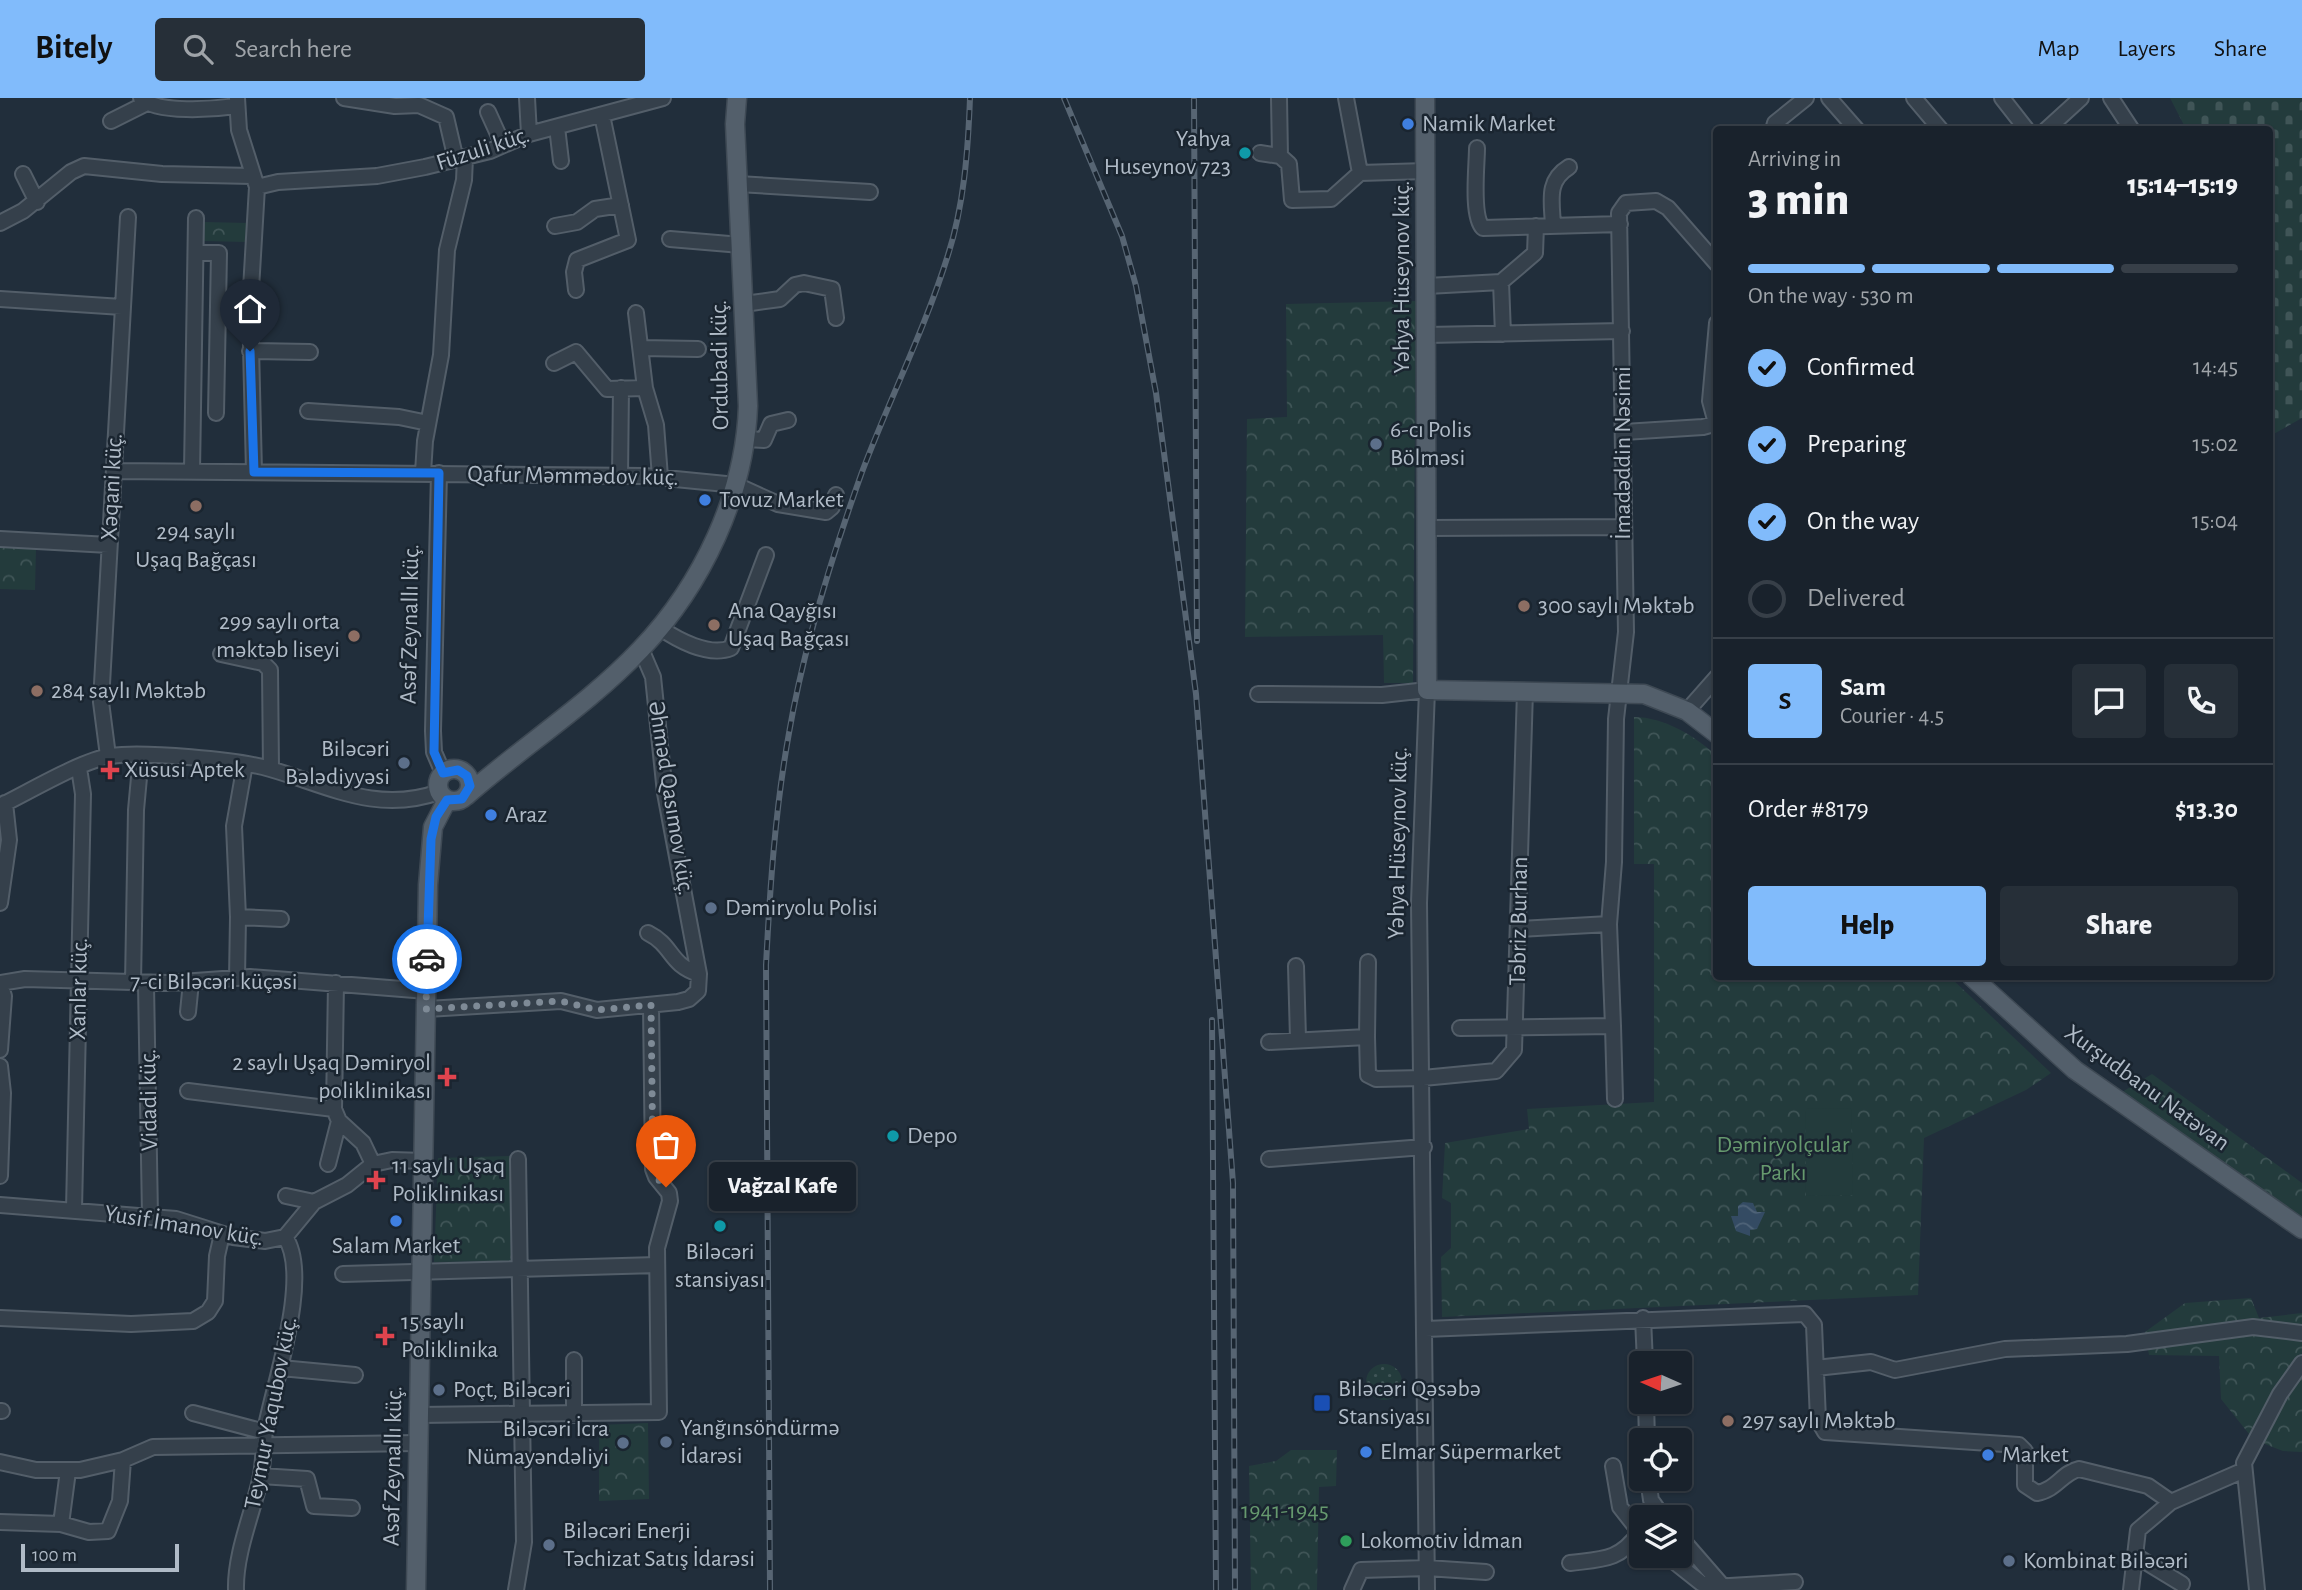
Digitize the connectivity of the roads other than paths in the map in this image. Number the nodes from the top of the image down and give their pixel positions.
1 (344, 98) edge
2 (527, 98) edge
3 (663, 98) edge
4 (737, 98) edge
5 (1279, 98) edge
6 (1346, 98) edge
7 (1425, 98) edge
8 (1806, 98) edge
9 (1829, 98) edge
10 (1914, 98) edge
11 (2002, 98) edge
12 (2081, 98) edge
13 (2111, 98) edge
14 (144, 101) edge
15 (418, 101) edge
16 (237, 102) edge
17 (488, 111) dead end
18 (602, 115) junction
19 (111, 121) dead end
20 (1774, 126) edge
21 (1854, 126) edge
22 (1938, 126) edge
23 (2024, 126) edge
24 (2050, 126) edge
25 (2129, 126) edge
26 (557, 127) junction
27 (528, 134) junction
28 (503, 145) junction
29 (1476, 148) dead end
30 (1260, 153) dead end
31 (1280, 156) junction
32 (461, 159) junction
33 (561, 161) dead end
34 (1569, 167) dead end
35 (1426, 171) junction
36 (1360, 173) junction
37 (23, 174) dead end
38 (255, 181) junction
39 (738, 184) junction
40 (870, 192) dead end
41 (37, 202) junction
42 (621, 205) junction
43 (128, 217) dead end
44 (196, 218) dead end
45 (1620, 219) junction
46 (0, 223) edge
47 (555, 226) dead end
48 (1536, 226) junction
49 (1553, 226) junction
50 (670, 239) dead end
51 (741, 245) junction
52 (196, 253) junction
53 (1713, 259) edge
54 (1501, 282) junction
55 (1427, 286) junction
56 (576, 290) dead end
57 (0, 299) edge
58 (744, 304) junction
59 (122, 307) junction
60 (636, 313) dead end
61 (836, 318) dead end
62 (1622, 331) junction
63 (1503, 334) junction
64 (1427, 335) junction
65 (640, 348) junction
66 (698, 349) dead end
67 (250, 351) junction
68 (310, 352) dead end
69 (554, 363) dead end
70 (1713, 368) edge
71 (621, 388) junction
72 (645, 388) junction
73 (308, 411) dead end
74 (216, 413) dead end
75 (1713, 416) edge
76 (788, 420) dead end
77 (428, 423) junction
78 (1713, 426) edge
79 (1624, 432) junction
80 (746, 439) junction
81 (115, 471) junction
82 (192, 471) junction
83 (254, 472) junction
84 (423, 473) junction
85 (439, 473) junction
86 (620, 476) junction
87 (660, 477) junction
88 (736, 485) junction
89 (836, 495) dead end
90 (1623, 527) junction
91 (1427, 528) junction
92 (0, 539) edge
93 (108, 544) junction
94 (766, 555) dead end
95 (660, 628) junction
96 (641, 649) junction
97 (221, 654) dead end
98 (1713, 682) edge
99 (1427, 690) junction
100 (1525, 691) junction
101 (1621, 693) junction
102 (1258, 694) dead end
103 (1687, 711) junction
104 (1713, 731) edge
105 (516, 752) junction
106 (108, 756) junction
107 (141, 756) junction
108 (245, 764) junction
109 (79, 768) junction
110 (271, 769) junction
111 (451, 772) junction
112 (443, 796) junction
113 (466, 796) junction
114 (3, 805) edge
115 (0, 903) edge
116 (238, 917) junction
117 (281, 919) dead end
118 (1609, 924) junction
119 (1518, 929) junction
120 (648, 933) dead end
121 (1368, 962) dead end
122 (1296, 966) dead end
123 (699, 974) junction
124 (237, 978) junction
125 (1975, 980) edge
126 (80, 981) junction
127 (191, 982) junction
128 (0, 983) edge
129 (139, 983) junction
130 (336, 983) junction
131 (698, 991) joint
132 (427, 1000) junction
133 (651, 1005) junction
134 (188, 1012) dead end
135 (1613, 1026) junction
136 (1517, 1027) junction
137 (1460, 1028) dead end
138 (1367, 1037) junction
139 (1298, 1039) junction
140 (1269, 1042) dead end
141 (0, 1050) edge
142 (0, 1066) edge
143 (1423, 1079) junction
144 (188, 1091) dead end
145 (1615, 1099) dead end
146 (337, 1115) junction
147 (1424, 1147) junction
148 (518, 1159) dead end
149 (424, 1160) junction
150 (1269, 1160) dead end
151 (328, 1164) dead end
152 (373, 1164) junction
153 (0, 1176) edge
154 (286, 1196) dead end
155 (314, 1202) junction
156 (0, 1205) edge
157 (74, 1210) junction
158 (150, 1216) junction
159 (2302, 1228) edge
160 (222, 1234) junction
161 (285, 1237) junction
162 (657, 1265) junction
163 (519, 1269) junction
164 (421, 1272) junction
165 (344, 1274) dead end
166 (0, 1318) edge
167 (1643, 1318) junction
168 (1425, 1329) junction
169 (2302, 1333) edge
170 (1644, 1351) edge
171 (574, 1360) dead end
172 (2302, 1363) edge
173 (281, 1368) junction
174 (1816, 1368) junction
175 (355, 1375) dead end
176 (193, 1413) dead end
177 (419, 1415) junction
178 (522, 1415) junction
179 (574, 1415) junction
180 (265, 1438) junction
181 (418, 1443) junction
182 (123, 1460) junction
183 (0, 1462) edge
184 (1613, 1466) dead end
185 (68, 1471) junction
186 (2242, 1471) junction
187 (261, 1476) junction
188 (2171, 1502) junction
189 (352, 1508) dead end
190 (1629, 1519) edge
191 (0, 1522) edge
192 (61, 1524) junction
193 (1629, 1547) edge
194 (1692, 1551) edge
195 (2136, 1556) junction
196 (1570, 1563) dead end
197 (1427, 1568) junction
198 (1682, 1568) edge
199 (1486, 1572) dead end
200 (1795, 1582) dead end
201 (2182, 1584) dead end
202 (1724, 1588) edge
203 (236, 1590) edge
204 (416, 1590) edge
205 (516, 1590) edge
206 (1352, 1590) edge
207 (1427, 1590) edge
208 (2131, 1590) edge
209 (2257, 1590) edge

1 - 15 street
2 - 27 street
3 - 18 street, Füzuli küç.
4 - 39 main road, Ordubadi küç.
5 - 31 street
6 - 36 street
7 - 35 main road, Yəhya Hüseynov küç.
8 - 20 street
9 - 21 street
10 - 22 street
11 - 23 street
12 - 24 street
13 - 25 street
14 - 16 street
14 - 19 street
15 - 32 street
16 - 38 street
17 - 28 street
18 - 26 street, Füzuli küç.
18 - 42 street
26 - 27 street, Füzuli küç.
26 - 33 street
27 - 28 street, Füzuli küç.
28 - 32 street, Füzuli küç.
29 - 48 street
30 - 31 street
31 - 36 street
32 - 38 street, Füzuli küç.
32 - 77 street
34 - 49 street
35 - 36 street
35 - 55 main road, Yəhya Hüseynov küç.
37 - 41 street
38 - 41 street, Füzuli küç.
38 - 67 street
39 - 40 street
39 - 51 main road, Ordubadi küç.
41 - 46 street, Füzuli küç.
42 - 47 street
42 - 56 street
43 - 59 street, Xəqani küç.
44 - 52 street
45 - 49 street
45 - 53 street
45 - 62 street, İmadəddin Nəsimi
48 - 49 street
48 - 54 street
50 - 51 street
51 - 58 main road, Ordubadi küç.
52 - 74 street
52 - 82 street
54 - 55 street
54 - 63 street
55 - 64 main road, Yəhya Hüseynov küç.
57 - 59 street
58 - 61 street
58 - 80 main road, Ordubadi küç.
59 - 81 street, Xəqani küç.
60 - 65 street
62 - 63 street
62 - 79 street, İmadəddin Nəsimi
63 - 64 street
64 - 91 main road, Yəhya Hüseynov küç.
65 - 66 street
65 - 72 street
67 - 68 street
67 - 83 street
69 - 71 street
70 - 75 street
71 - 72 street
71 - 86 street
72 - 87 street
73 - 77 street
76 - 80 street
77 - 84 street
78 - 79 street
79 - 90 street, İmadəddin Nəsimi
80 - 88 main road, Ordubadi küç.
81 - 82 street, Qafur Məmmədov küç.
81 - 93 street, Xəqani küç.
82 - 83 street, Qafur Məmmədov küç.
83 - 84 street, Qafur Məmmədov küç.
84 - 85 street, Qafur Məmmədov küç.
85 - 86 street, Qafur Məmmədov küç.
85 - 111 street, Asəf Zeynallı küç.
86 - 87 street, Qafur Məmmədov küç.
87 - 88 street, Qafur Məmmədov küç.
88 - 89 street, Qafur Məmmədov küç.
88 - 95 main road, Ordubadi küç.
90 - 91 street
90 - 101 street, İmadəddin Nəsimi
91 - 99 main road, Yəhya Hüseynov küç.
92 - 93 street
93 - 106 street, Xəqani küç.
94 - 95 street
95 - 96 main road, Ordubadi küç.
96 - 105 main road, Ordubadi küç.
96 - 123 street, Əhməd Qasımov küç.
97 - 110 street
98 - 103 street
99 - 100 main road
99 - 102 street
99 - 143 street, Yəhya Hüseynov küç.
100 - 101 main road
100 - 119 street, Təbriz Burhan
101 - 103 main road
101 - 118 street, İmadəddin Nəsimi
103 - 104 main road
105 - 111 main road
105 - 113 main road
106 - 107 street
106 - 109 street
107 - 108 street
107 - 129 street, Vidadi küç.
108 - 110 street
108 - 116 street
109 - 114 street
109 - 126 street, Xanlar küç.
110 - 112 street
111 - 112 main road
111 - 113 main road
112 - 113 main road
112 - 132 main road, Asəf Zeynallı küç.
114 - 115 street
116 - 117 street
116 - 124 street
118 - 119 street
118 - 135 street, İmadəddin Nəsimi
119 - 136 street, Təbriz Burhan
120 - 123 street
121 - 138 street
122 - 139 street
123 - 131 street, Əhməd Qasımov küç.
124 - 127 street, 7-ci Biləcəri küçəsi
124 - 130 street, 7-ci Biləcəri küçəsi
125 - 159 main road, Xurşudbanu Natəvan
126 - 128 street, 7-ci Biləcəri küçəsi
126 - 129 street, 7-ci Biləcəri küçəsi
126 - 157 street, Xanlar küç.
127 - 129 street, 7-ci Biləcəri küçəsi
127 - 134 street
128 - 141 street
129 - 158 street, Vidadi küç.
130 - 132 street, 7-ci Biləcəri küçəsi
130 - 146 street
131 - 133 street, 7-ci Biləcəri küçəsi
132 - 133 street, 7-ci Biləcəri küçəsi
132 - 149 main road, Asəf Zeynallı küç.
133 - 162 street
135 - 136 street
135 - 145 street, İmadəddin Nəsimi
136 - 137 street
136 - 143 street, Təbriz Burhan
138 - 139 street
138 - 143 street, Təbriz Burhan
139 - 140 street
142 - 153 street
143 - 147 street, Yəhya Hüseynov küç.
144 - 146 street
146 - 151 street
146 - 152 street
147 - 150 street
147 - 168 street, Yəhya Hüseynov küç.
148 - 163 street
149 - 152 street
149 - 164 main road, Asəf Zeynallı küç.
152 - 155 street, Yusif İmanov küç.
154 - 155 street
155 - 161 street, Yusif İmanov küç.
156 - 157 street, Yusif İmanov küç.
157 - 158 street, Yusif İmanov küç.
158 - 160 street, Yusif İmanov küç.
160 - 161 street, Yusif İmanov küç.
160 - 166 street
161 - 173 street, Teymur Yaqubov küç.
162 - 163 street
162 - 179 street
163 - 164 street
163 - 178 street
164 - 165 street
164 - 177 main road, Asəf Zeynallı küç.
167 - 168 street
167 - 170 street
167 - 174 street
168 - 197 street, Yəhya Hüseynov küç.
169 - 174 street
171 - 179 street
172 - 186 street
173 - 175 street
173 - 180 street, Teymur Yaqubov küç.
174 - 188 street
176 - 180 street
177 - 178 street
177 - 181 main road, Asəf Zeynallı küç.
178 - 179 street
178 - 205 street
180 - 181 street
180 - 182 street
180 - 187 street, Teymur Yaqubov küç.
181 - 204 main road, Asəf Zeynallı küç.
182 - 185 street
182 - 192 street
183 - 185 street
184 - 190 street
185 - 192 street
186 - 188 street
186 - 209 street
187 - 189 street
187 - 203 street, Teymur Yaqubov küç.
188 - 195 street
191 - 192 street
193 - 196 street
194 - 202 street
195 - 201 street
195 - 208 street
197 - 199 street
197 - 206 street
197 - 207 street, Yəhya Hüseynov küç.
198 - 202 street
200 - 202 street

